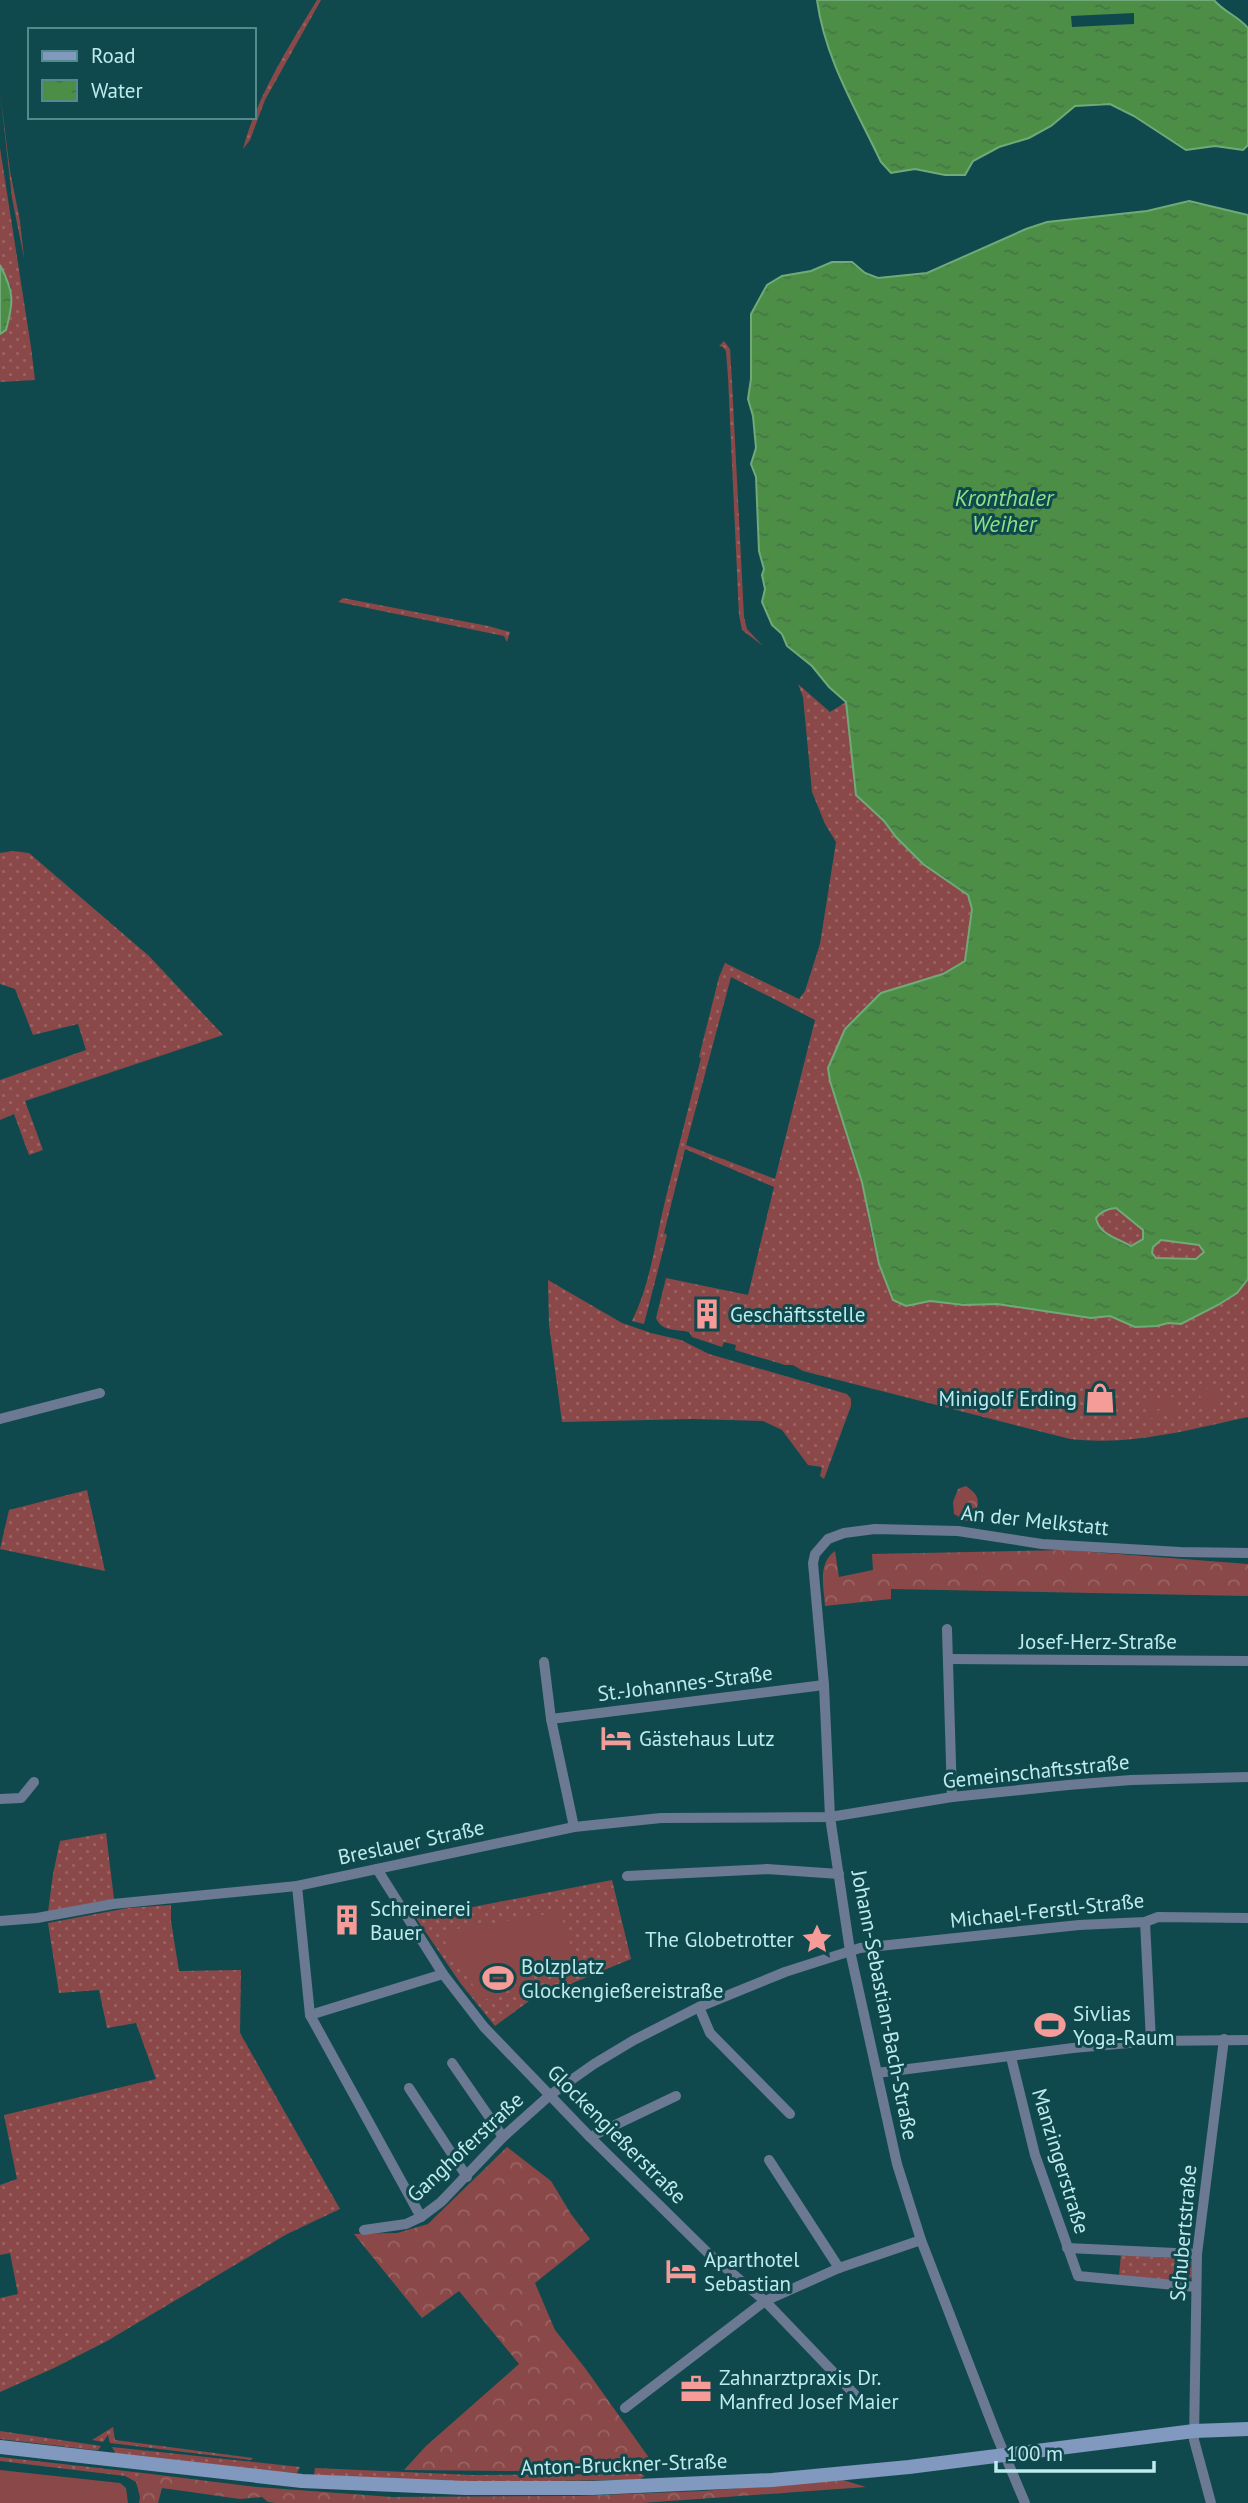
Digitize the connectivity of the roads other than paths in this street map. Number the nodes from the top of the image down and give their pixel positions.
1 (100, 1393) dead end
2 (0, 1419) edge
3 (821, 1545) joint
4 (1248, 1553) edge
5 (947, 1629) dead end
6 (949, 1659) junction
7 (1248, 1661) edge
8 (544, 1662) dead end
9 (824, 1685) junction
10 (551, 1719) junction
11 (1248, 1777) edge
12 (34, 1782) dead end
13 (952, 1797) junction
14 (0, 1799) edge
15 (830, 1817) junction
16 (574, 1827) junction
17 (377, 1869) junction
18 (839, 1874) junction
19 (626, 1876) dead end
20 (297, 1886) junction
21 (1248, 1918) edge
22 (0, 1921) edge
23 (1145, 1922) junction
24 (850, 1951) junction
25 (443, 1974) junction
26 (699, 2007) junction
27 (310, 2015) junction
28 (1224, 2039) junction
29 (1248, 2040) edge
30 (1152, 2042) junction
31 (1011, 2057) junction
32 (452, 2063) dead end
33 (877, 2073) junction
34 (409, 2088) dead end
35 (550, 2095) junction
36 (676, 2096) dead end
37 (790, 2115) dead end
38 (503, 2137) junction
39 (590, 2137) junction
40 (769, 2160) dead end
41 (467, 2177) junction
42 (421, 2217) junction
43 (364, 2230) dead end
44 (921, 2240) junction
45 (1067, 2248) junction
46 (1198, 2254) junction
47 (839, 2268) junction
48 (1196, 2287) junction
49 (765, 2301) junction
50 (860, 2400) dead end
51 (625, 2409) dead end
52 (1248, 2429) edge
53 (1194, 2431) junction
54 (0, 2447) edge
55 (1004, 2455) junction
56 (1025, 2503) edge
57 (1211, 2503) edge

1 - 2 street
3 - 4 street, An der Melkstatt
3 - 9 street, Johann-Sebastian-Bach-Straße
5 - 6 street
6 - 7 street, Josef-Herz-Straße
6 - 13 street
8 - 10 street
9 - 10 street, St.-Johannes-Straße
9 - 15 street, Johann-Sebastian-Bach-Straße
10 - 16 street
11 - 13 street, Gemeinschaftsstraße
12 - 14 street
13 - 15 street, Gemeinschaftsstraße
15 - 16 street, Breslauer Straße
15 - 18 street, Johann-Sebastian-Bach-Straße
16 - 17 street, Breslauer Straße
17 - 20 street, Breslauer Straße
17 - 25 street, Glockengießerstraße
18 - 19 street
18 - 24 street, Johann-Sebastian-Bach-Straße
20 - 22 street, Breslauer Straße
20 - 27 street
21 - 23 street, Michael-Ferstl-Straße
23 - 24 street, Michael-Ferstl-Straße
23 - 30 street
24 - 26 street, Ganghoferstraße
24 - 33 street, Johann-Sebastian-Bach-Straße
25 - 27 street
25 - 35 street, Glockengießerstraße
26 - 35 street, Ganghoferstraße
26 - 37 street
27 - 42 street
28 - 29 street
28 - 30 street
28 - 46 street, Schubertstraße
30 - 31 street
31 - 33 street
31 - 45 street, Manzingerstraße
32 - 38 street
33 - 44 street, Johann-Sebastian-Bach-Straße
34 - 41 street
35 - 38 street, Ganghoferstraße
35 - 39 street, Glockengießerstraße
36 - 39 street
38 - 41 street, Ganghoferstraße
39 - 49 street, Glockengießerstraße
40 - 47 street
41 - 42 street, Ganghoferstraße
42 - 43 street, Ganghoferstraße
44 - 47 street
44 - 55 street, Johann-Sebastian-Bach-Straße
45 - 46 street
45 - 48 street, Manzingerstraße
46 - 48 street, Schubertstraße
47 - 49 street
48 - 53 street, Schubertstraße
49 - 50 street, Glockengießerstraße
49 - 51 street
52 - 53 main road, Anton-Bruckner-Straße
53 - 55 main road, Anton-Bruckner-Straße
53 - 57 street, Schubertstraße
54 - 55 main road, Anton-Bruckner-Straße
55 - 56 street, Johann-Sebastian-Bach-Straße

